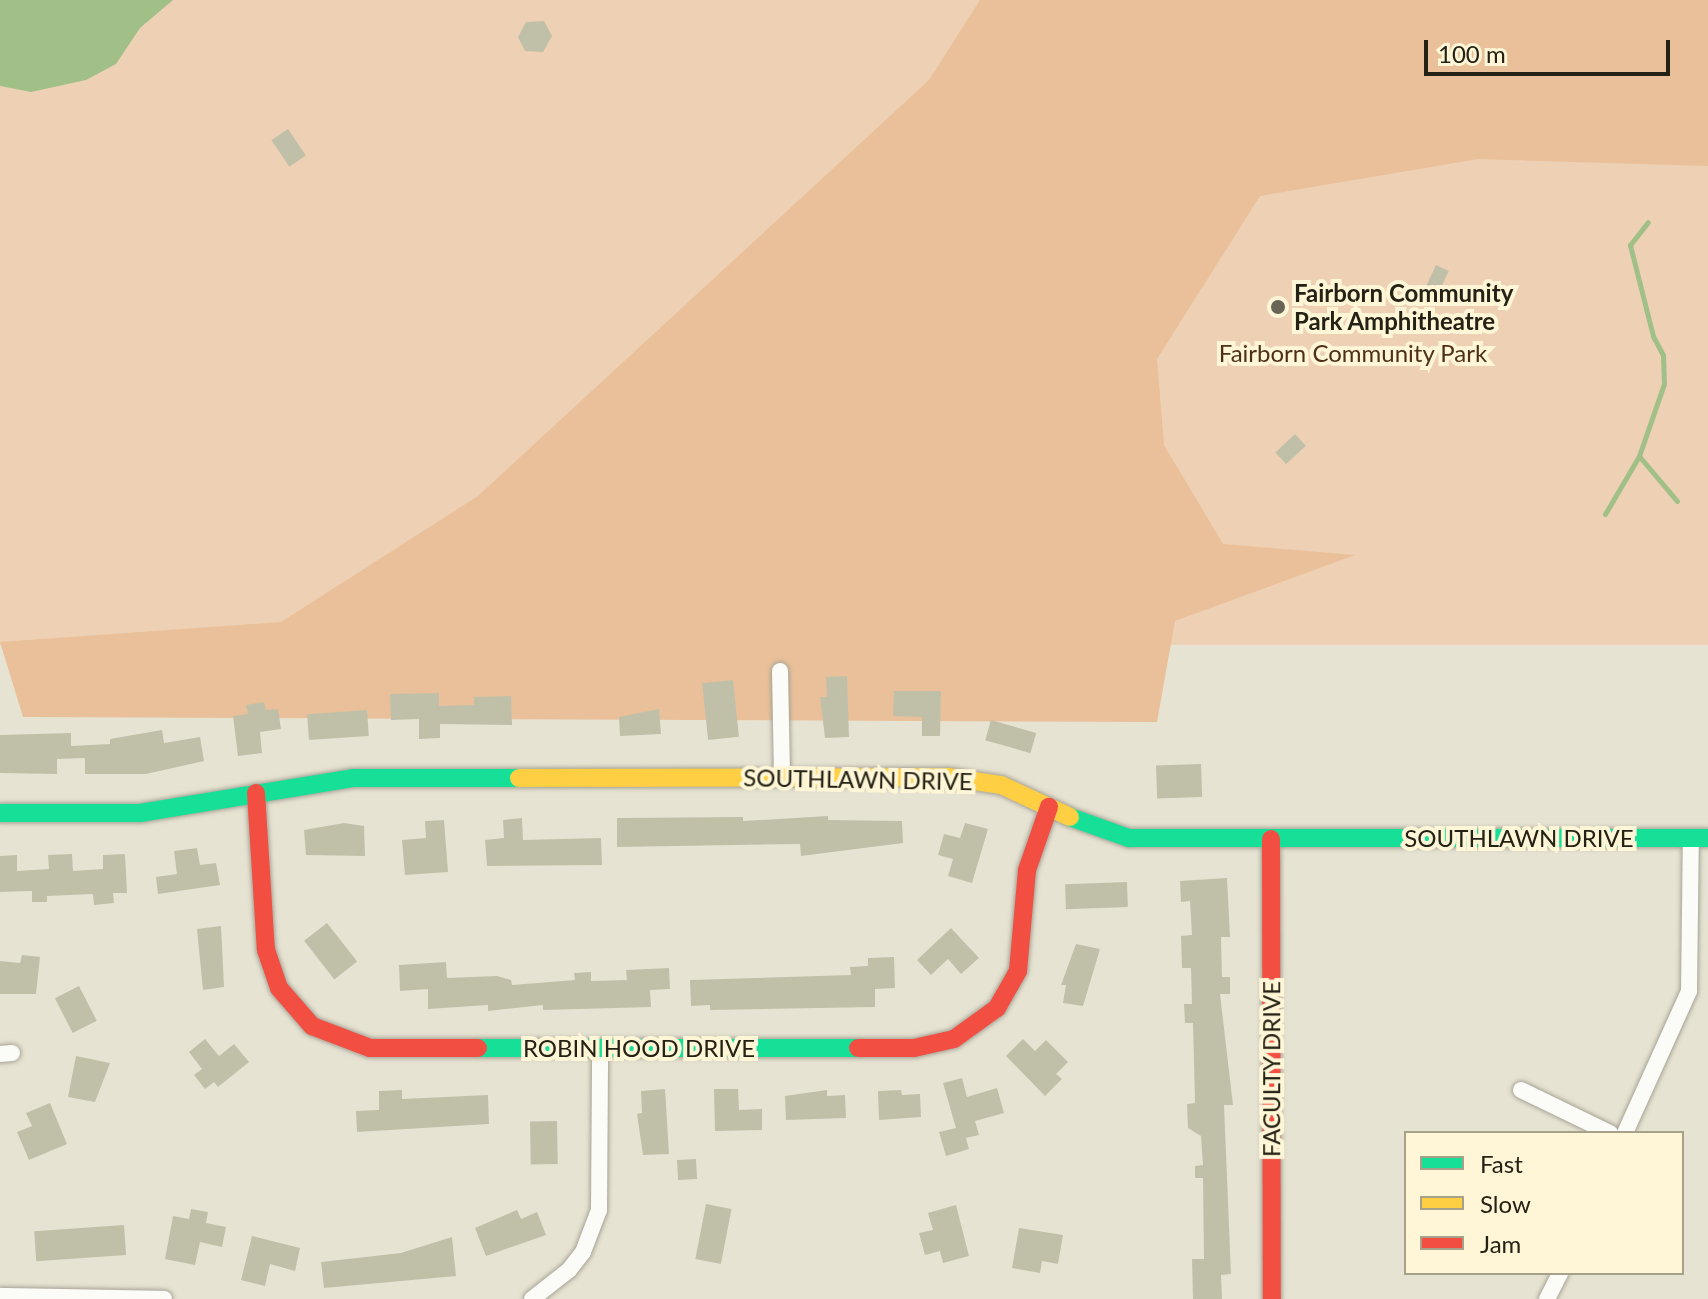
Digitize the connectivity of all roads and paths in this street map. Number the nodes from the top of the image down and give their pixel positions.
1 (780, 671) dead end
2 (782, 778) junction
3 (256, 793) junction
4 (1049, 807) junction
5 (0, 813) edge
6 (1700, 838) edge
7 (1271, 839) junction
8 (600, 1049) junction
9 (1521, 1090) dead end
10 (1606, 1131) edge
11 (1626, 1131) edge
12 (1559, 1275) edge
13 (0, 1296) edge
14 (164, 1299) edge
15 (532, 1299) edge
16 (1272, 1299) edge
17 (1547, 1299) edge

1 - 2 street
2 - 3 street, SOUTHLAWN DRIVE
2 - 4 street, SOUTHLAWN DRIVE
3 - 5 street, SOUTHLAWN DRIVE
3 - 8 street, ROBIN HOOD DRIVE
4 - 7 street, SOUTHLAWN DRIVE
4 - 8 street, ROBIN HOOD DRIVE
6 - 7 street, SOUTHLAWN DRIVE
6 - 11 street
7 - 16 street, FACULTY DRIVE
8 - 15 street
9 - 10 street
12 - 17 street
13 - 14 street

